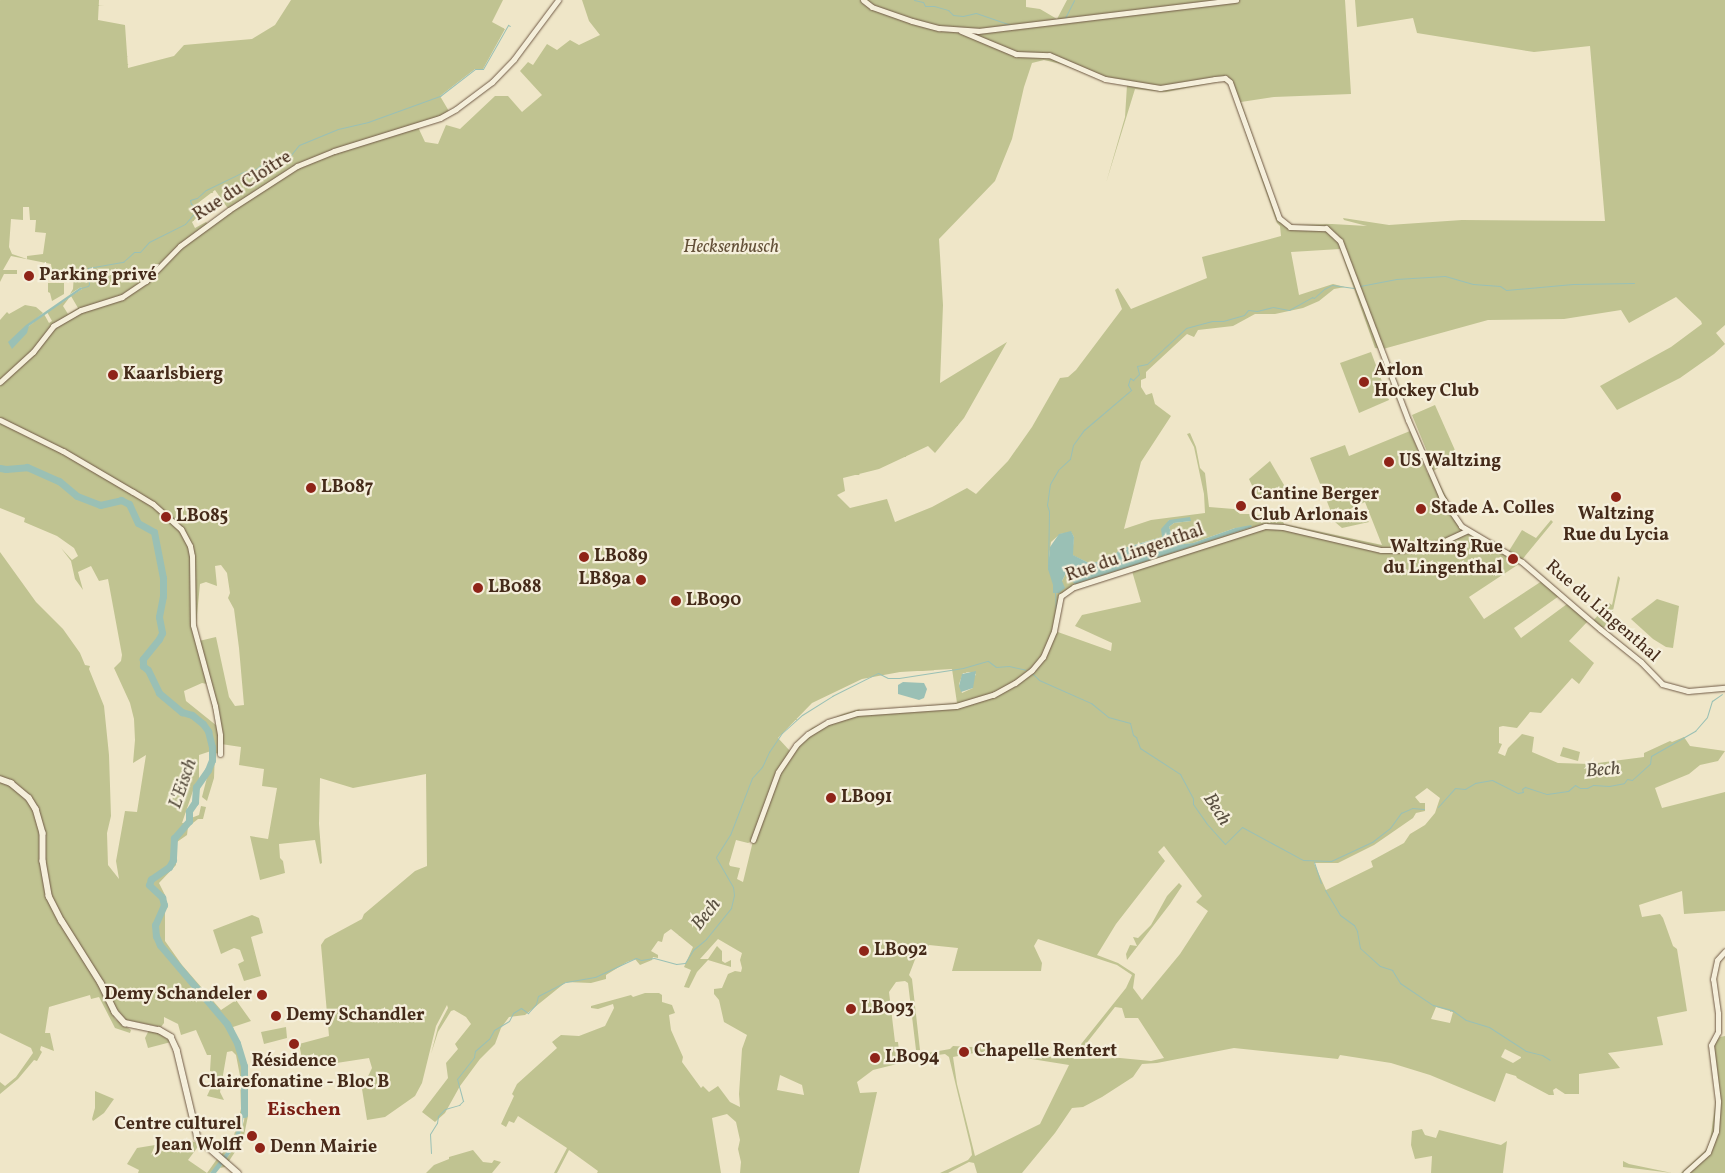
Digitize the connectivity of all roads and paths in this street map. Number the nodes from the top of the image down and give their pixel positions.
1 (558, 0) edge
2 (864, 0) edge
3 (1236, 0) edge
4 (961, 31) junction
5 (0, 382) edge
6 (0, 420) edge
7 (1466, 531) junction
8 (1725, 688) edge
9 (220, 754) dead end
10 (0, 779) edge
11 (753, 840) dead end
12 (1725, 951) edge
13 (238, 1173) edge
14 (1685, 1173) edge

1 - 5 street, Rue du Cloître
2 - 4 street
3 - 4 street
4 - 7 street, Rue du Lingenthal
6 - 9 street
7 - 8 street, Rue du Lingenthal
7 - 11 street, Rue du Lingenthal
10 - 13 main road
12 - 14 street

